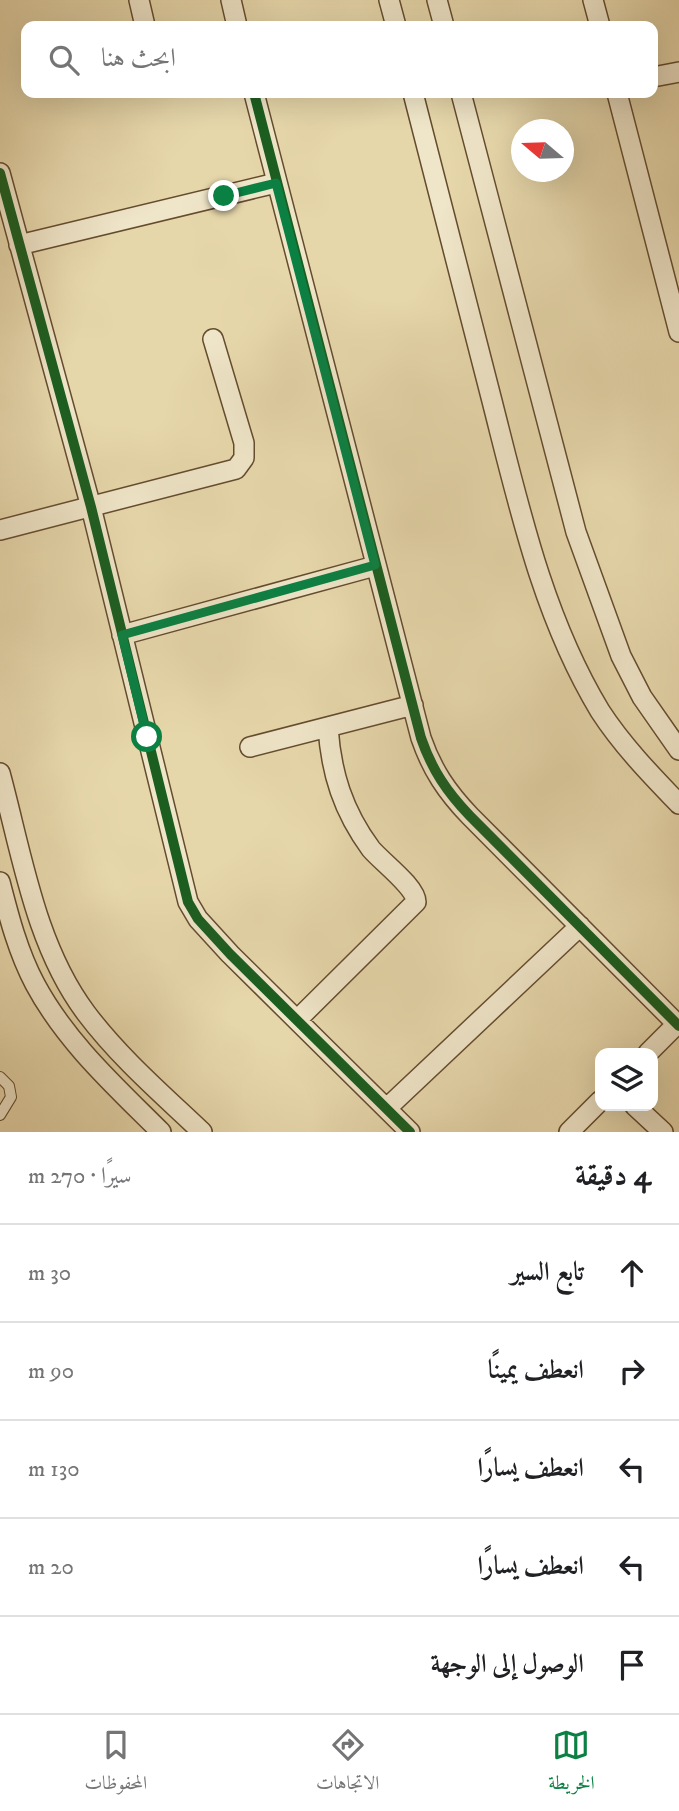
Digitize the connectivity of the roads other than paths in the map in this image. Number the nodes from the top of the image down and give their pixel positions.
1 (139, 0) edge
2 (231, 0) edge
3 (389, 0) edge
4 (437, 0) edge
5 (593, 0) edge
6 (144, 21) edge
7 (236, 21) edge
8 (395, 21) edge
9 (443, 21) edge
10 (599, 21) edge
11 (679, 72) edge
12 (658, 76) edge
13 (255, 98) edge
14 (414, 98) edge
15 (462, 98) edge
16 (618, 98) edge
17 (0, 173) edge
18 (276, 183) junction
19 (19, 244) junction
20 (679, 332) edge
21 (214, 339) dead end
22 (91, 507) junction
23 (0, 530) edge
24 (375, 565) junction
25 (122, 635) junction
26 (413, 705) junction
27 (328, 727) junction
28 (250, 747) dead end
29 (679, 750) edge
30 (0, 773) edge
31 (679, 804) edge
32 (0, 882) edge
33 (580, 926) junction
34 (297, 1020) junction
35 (678, 1025) edge
36 (653, 1048) edge
37 (0, 1077) edge
38 (595, 1106) edge
39 (387, 1108) junction
40 (640, 1111) edge
41 (0, 1115) edge
42 (185, 1116) junction
43 (161, 1132) edge
44 (168, 1132) edge
45 (202, 1132) edge
46 (410, 1132) edge
47 (569, 1132) edge
48 (663, 1132) edge

1 - 6 street
2 - 7 street
3 - 8 street
4 - 9 street
5 - 10 street
11 - 12 street
13 - 18 street
14 - 31 street
15 - 29 street
16 - 20 street
17 - 19 street
18 - 19 street
18 - 24 street
19 - 22 street
21 - 22 street
22 - 23 street
22 - 25 street
24 - 25 street
24 - 26 street
25 - 34 street
26 - 27 street
26 - 33 street
27 - 28 street
27 - 34 street
30 - 42 street
32 - 43 street
33 - 35 street
33 - 39 street
34 - 39 street
35 - 36 street
37 - 41 lane
38 - 47 street
39 - 46 street
40 - 48 street
42 - 44 street
42 - 45 street

